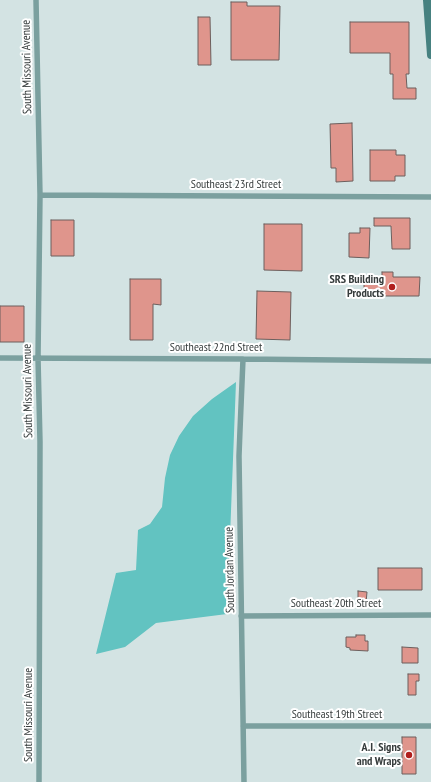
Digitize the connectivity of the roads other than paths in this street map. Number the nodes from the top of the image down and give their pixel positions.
1 (36, 0) edge
2 (427, 0) edge
3 (431, 55) edge
4 (40, 195) junction
5 (431, 197) edge
6 (0, 358) edge
7 (38, 358) junction
8 (243, 359) junction
9 (431, 360) edge
10 (431, 615) edge
11 (241, 616) junction
12 (243, 726) junction
13 (431, 726) edge
14 (39, 782) edge
15 (244, 782) edge

1 - 4 street, South Missouri Avenue
2 - 3 main road
4 - 5 street, Southeast 23rd Street
4 - 7 street, South Missouri Avenue
6 - 7 street, Southeast 22nd Street
7 - 8 street, Southeast 22nd Street
7 - 14 street, South Missouri Avenue
8 - 9 street, Southeast 22nd Street
8 - 11 street, South Jordan Avenue
10 - 11 street, Southeast 20th Street
11 - 12 street, South Jordan Avenue
12 - 13 street, Southeast 19th Street
12 - 15 street, South Jordan Avenue

